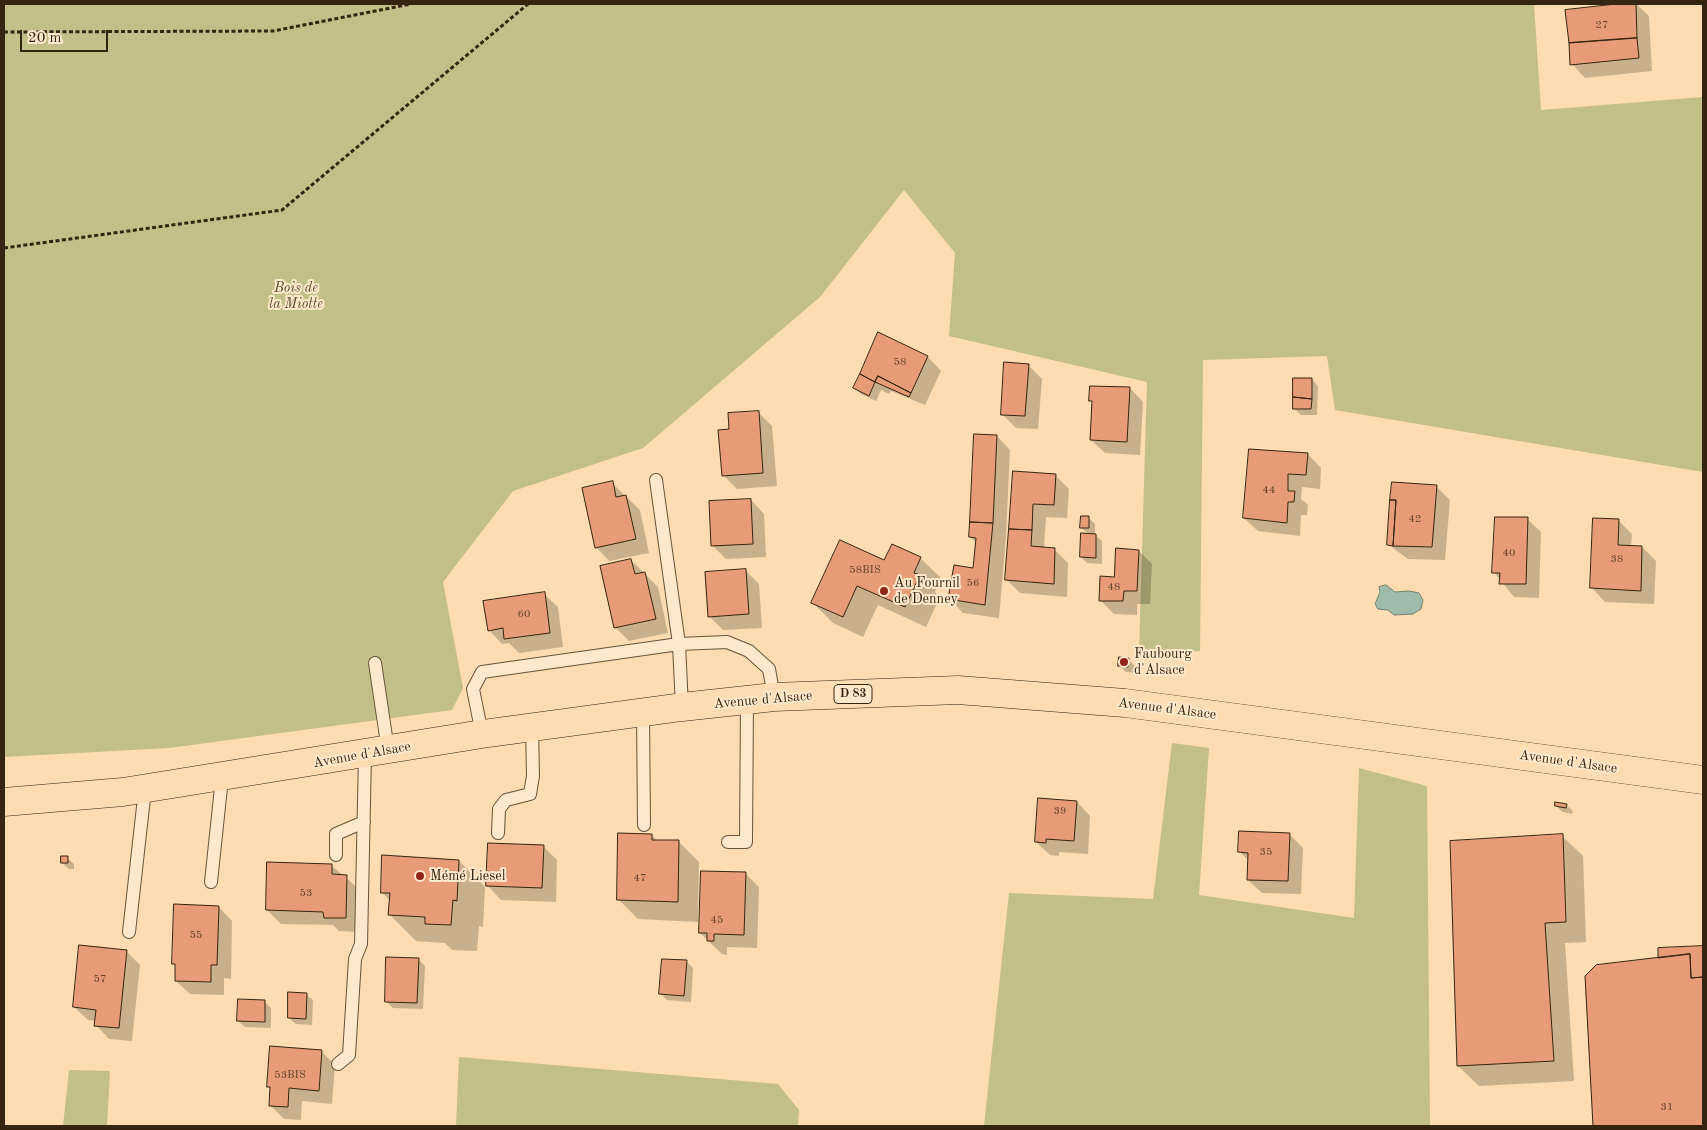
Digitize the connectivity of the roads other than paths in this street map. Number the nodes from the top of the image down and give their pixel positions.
1 (656, 480) dead end
2 (679, 644) junction
3 (375, 663) dead end
4 (774, 697) junction
5 (746, 700) junction
6 (682, 707) junction
7 (643, 712) junction
8 (532, 728) junction
9 (482, 734) junction
10 (376, 752) junction
11 (222, 778) junction
12 (1703, 780) edge
13 (145, 789) junction
14 (4, 802) edge
15 (364, 822) junction
16 (644, 825) dead end
17 (498, 834) dead end
18 (728, 842) dead end
19 (336, 855) dead end
20 (211, 882) dead end
21 (129, 932) dead end
22 (338, 1064) dead end

1 - 2 lane
2 - 4 lane
2 - 6 lane
2 - 9 lane
3 - 10 lane
4 - 5 main road, Avenue d'Alsace / D 83
4 - 12 main road, Avenue d'Alsace / D 83
5 - 6 main road, Avenue d'Alsace / D 83
5 - 18 lane
6 - 7 main road, Avenue d'Alsace / D 83
7 - 8 main road, Avenue d'Alsace / D 83
7 - 16 lane
8 - 9 main road, Avenue d'Alsace / D 83
8 - 17 lane
9 - 10 main road, Avenue d'Alsace / D 83
10 - 11 main road, Avenue d'Alsace / D 83
10 - 15 lane
11 - 13 main road, Avenue d'Alsace / D 83
11 - 20 lane
13 - 14 main road, Avenue d'Alsace / D 83
13 - 21 lane
15 - 19 lane
15 - 22 lane

